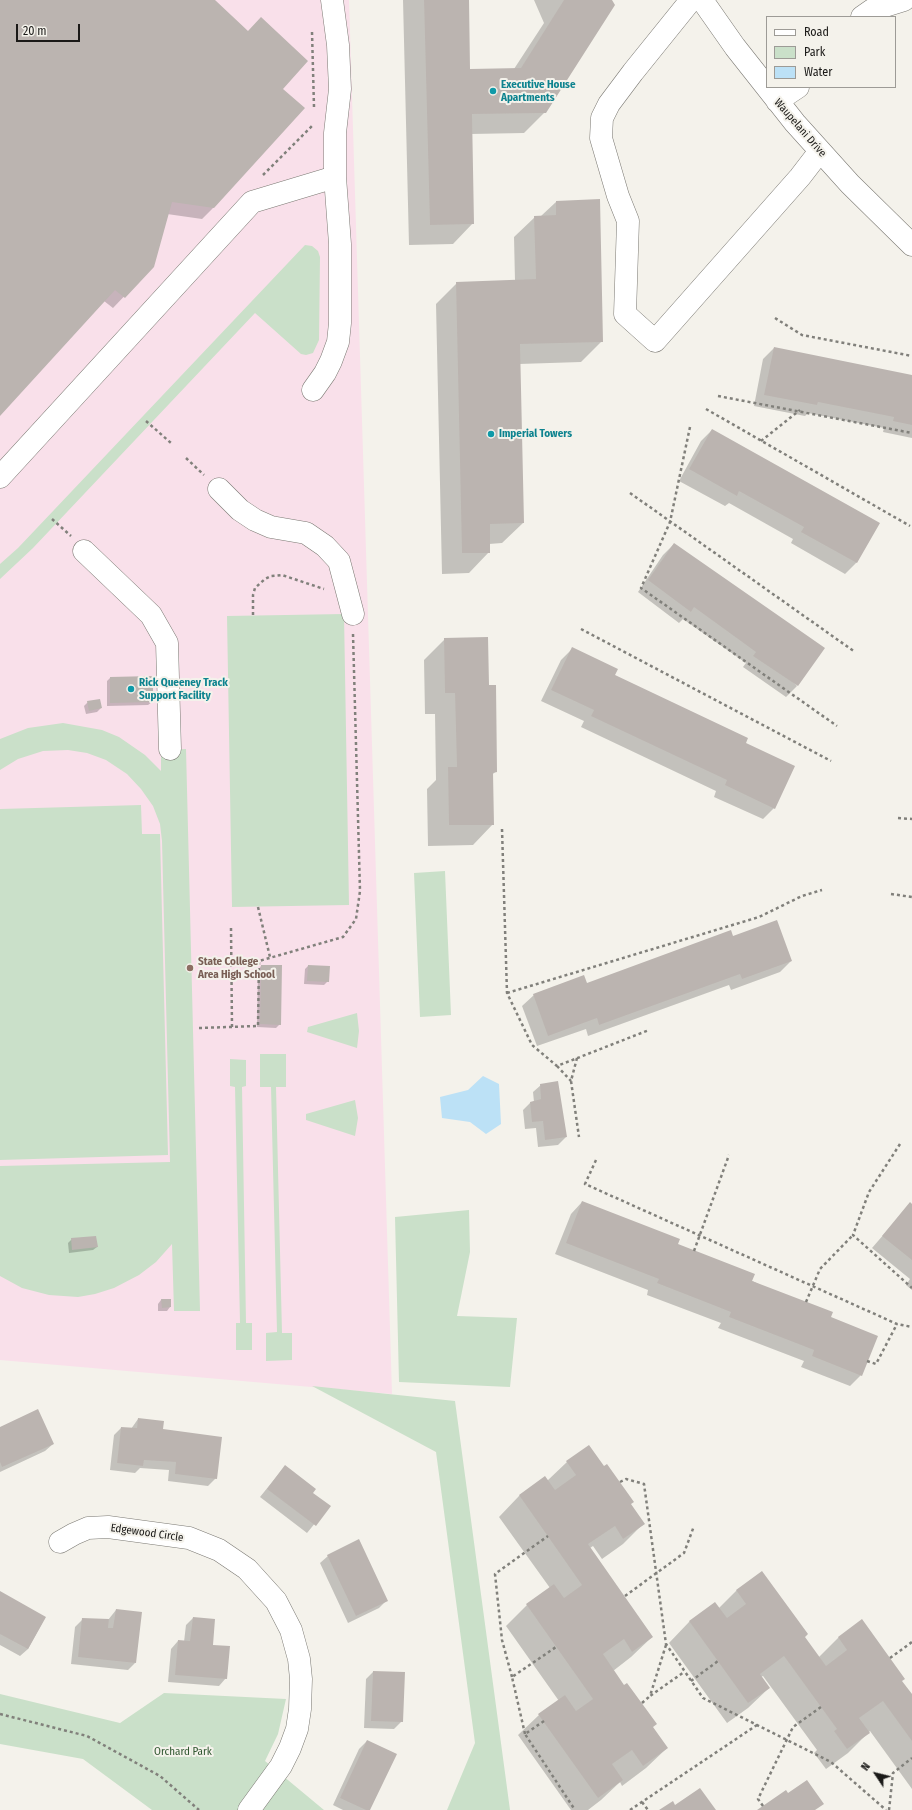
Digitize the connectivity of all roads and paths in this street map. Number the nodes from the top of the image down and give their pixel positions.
1 (332, 0) edge
2 (691, 0) edge
3 (702, 0) edge
4 (898, 6) edge
5 (863, 16) edge
6 (763, 77) edge
7 (769, 88) edge
8 (796, 88) edge
9 (777, 101) junction
10 (820, 151) junction
11 (335, 177) junction
12 (912, 245) edge
13 (775, 318) dead end
14 (912, 356) edge
15 (313, 390) dead end
16 (718, 396) dead end
17 (706, 409) dead end
18 (800, 410) junction
19 (146, 420) dead end
20 (690, 426) dead end
21 (912, 432) edge
22 (761, 440) junction
23 (171, 443) dead end
24 (186, 458) dead end
25 (0, 477) edge
26 (213, 483) joint
27 (630, 493) dead end
28 (52, 519) dead end
29 (670, 522) junction
30 (910, 526) dead end
31 (80, 546) joint
32 (350, 605) junction
33 (253, 615) dead end
34 (581, 629) dead end
35 (854, 652) dead end
36 (837, 726) dead end
37 (170, 749) dead end
38 (831, 761) dead end
39 (898, 818) dead end
40 (912, 820) edge
41 (502, 829) dead end
42 (822, 890) dead end
43 (891, 894) dead end
44 (912, 897) edge
45 (258, 907) dead end
46 (231, 928) dead end
47 (270, 957) junction
48 (507, 993) junction
49 (232, 1026) junction
50 (199, 1028) dead end
51 (649, 1030) dead end
52 (576, 1058) junction
53 (557, 1066) junction
54 (571, 1081) junction
55 (579, 1137) dead end
56 (900, 1144) dead end
57 (729, 1154) dead end
58 (596, 1160) dead end
59 (701, 1235) junction
60 (853, 1235) junction
61 (694, 1251) dead end
62 (812, 1287) junction
63 (912, 1288) edge
64 (806, 1302) dead end
65 (897, 1324) junction
66 (912, 1327) edge
67 (868, 1362) dead end
68 (620, 1482) dead end
69 (694, 1526) dead end
70 (548, 1536) dead end
71 (60, 1542) dead end
72 (656, 1573) junction
73 (625, 1596) dead end
74 (912, 1642) edge
75 (666, 1644) junction
76 (556, 1647) dead end
77 (890, 1658) dead end
78 (718, 1661) dead end
79 (684, 1672) junction
80 (512, 1677) junction
81 (691, 1681) junction
82 (650, 1696) junction
83 (642, 1703) dead end
84 (821, 1707) dead end
85 (0, 1714) edge
86 (544, 1721) dead end
87 (757, 1725) junction
88 (525, 1734) junction
89 (787, 1740) junction
90 (912, 1758) edge
91 (642, 1802) junction
92 (763, 1806) dead end
93 (199, 1810) edge
94 (249, 1810) edge
95 (575, 1810) edge
96 (630, 1810) edge
97 (648, 1810) edge
98 (888, 1810) edge

1 - 11 street
2 - 10 street
3 - 6 street, Waupelani Drive
4 - 5 street
7 - 9 street, Waupelani Drive
8 - 9 street
9 - 10 street, Waupelani Drive
10 - 12 street, Waupelani Drive
11 - 15 street
11 - 25 street
13 - 14 path
16 - 18 path
17 - 22 path
18 - 21 path
18 - 22 path
19 - 23 path
20 - 29 path
22 - 30 path
24 - 26 path
26 - 32 street
27 - 29 path
28 - 31 path
29 - 35 path
29 - 36 path
31 - 37 street
32 - 33 path
32 - 47 path
34 - 38 path
39 - 40 path
41 - 48 path
42 - 48 path
43 - 44 path
45 - 47 path
46 - 49 path
47 - 49 path
48 - 53 path
49 - 50 path
51 - 52 path
52 - 53 path
52 - 54 path
53 - 54 path
54 - 55 path
56 - 60 path
57 - 59 path
58 - 59 path
59 - 61 path
59 - 62 path
60 - 62 path
60 - 63 path
62 - 64 path
62 - 65 path
65 - 66 path
65 - 67 path
68 - 72 path
69 - 72 path
70 - 80 path
71 - 94 street, Edgewood Circle
72 - 73 path
72 - 75 path
74 - 77 path
75 - 79 path
75 - 82 path
76 - 80 path
78 - 81 path
79 - 81 path
79 - 82 path
80 - 88 path
81 - 87 path
82 - 83 path
84 - 89 path
85 - 93 path
86 - 88 path
87 - 89 path
87 - 91 path
88 - 95 path
89 - 92 path
89 - 98 path
90 - 98 path
91 - 96 path
91 - 97 path

